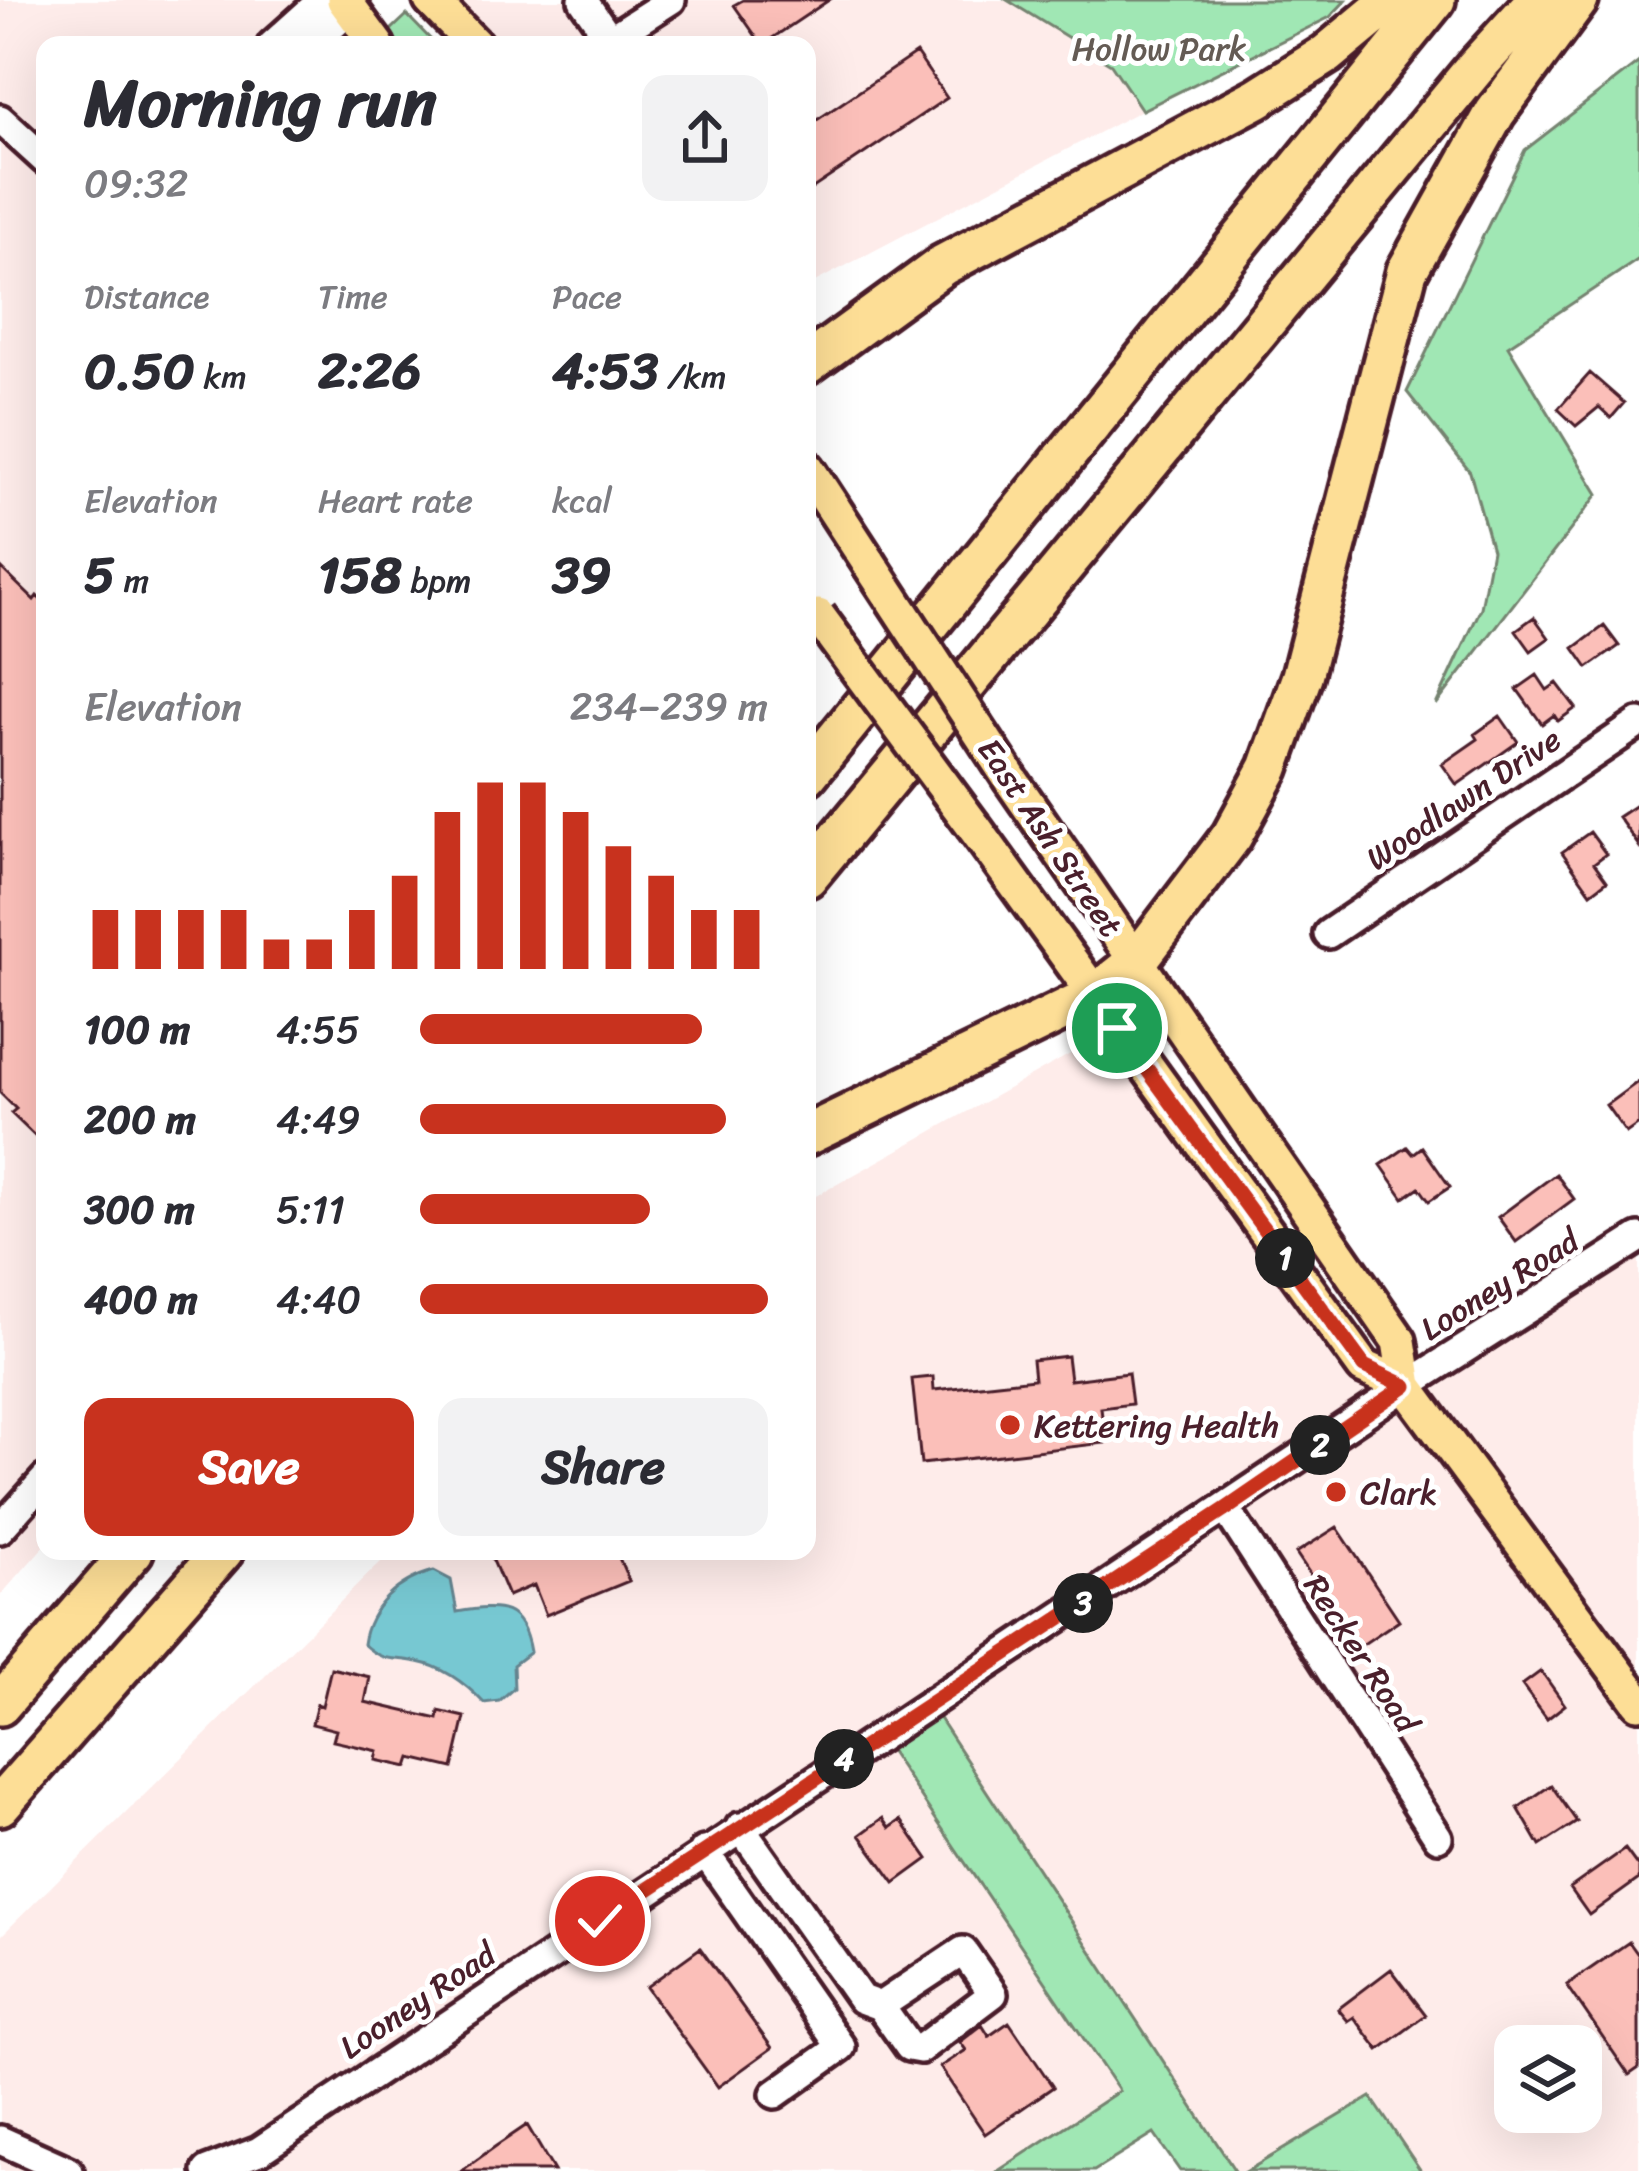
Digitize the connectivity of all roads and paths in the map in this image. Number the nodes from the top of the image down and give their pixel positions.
1 (431, 0) edge
2 (583, 0) edge
3 (671, 0) edge
4 (1392, 0) edge
5 (1435, 0) edge
6 (1537, 0) edge
7 (1578, 0) edge
8 (342, 2) edge
9 (287, 36) edge
10 (317, 36) edge
11 (370, 36) edge
12 (466, 36) edge
13 (608, 36) edge
14 (620, 36) edge
15 (0, 119) edge
16 (36, 152) edge
17 (816, 357) edge
18 (816, 483) edge
19 (816, 613) edge
20 (1639, 723) edge
21 (816, 764) edge
22 (816, 866) edge
23 (1328, 934) dead end
24 (1137, 962) junction
25 (1093, 996) junction
26 (816, 1131) edge
27 (1639, 1238) edge
28 (1406, 1386) junction
29 (36, 1489) edge
30 (1226, 1509) junction
31 (0, 1529) edge
32 (125, 1560) edge
33 (215, 1560) edge
34 (237, 1560) edge
35 (134, 1652) junction
36 (1639, 1702) edge
37 (0, 1705) edge
38 (0, 1805) edge
39 (740, 1827) junction
40 (1438, 1837) dead end
41 (704, 1851) junction
42 (880, 2006) dead end
43 (775, 2094) dead end
44 (0, 2140) edge
45 (0, 2153) edge
46 (250, 2161) edge
47 (14, 2171) edge
48 (69, 2171) edge
49 (207, 2171) edge

1 - 12 main road
2 - 13 street
3 - 14 street
4 - 17 highway
5 - 21 highway
6 - 22 highway
7 - 24 highway
8 - 9 street
8 - 10 street
8 - 11 main road
15 - 16 street
18 - 24 main road, East Ash Street, bridge
19 - 25 main road, East Ash Street, bridge
20 - 23 street, Woodlawn Drive
24 - 25 highway
24 - 28 main road, East Ash Street
25 - 26 highway
25 - 28 main road, East Ash Street
27 - 28 street, Looney Road
28 - 30 street, Looney Road
28 - 36 main road, East Ash Street
29 - 31 street
30 - 39 street, Looney Road
30 - 40 street, Recker Road
32 - 37 highway
33 - 35 highway
34 - 35 highway
35 - 38 highway
39 - 41 street, Looney Road
39 - 42 street
41 - 43 street
41 - 46 street, Looney Road
44 - 48 street
45 - 47 street
46 - 49 street, Looney Road

